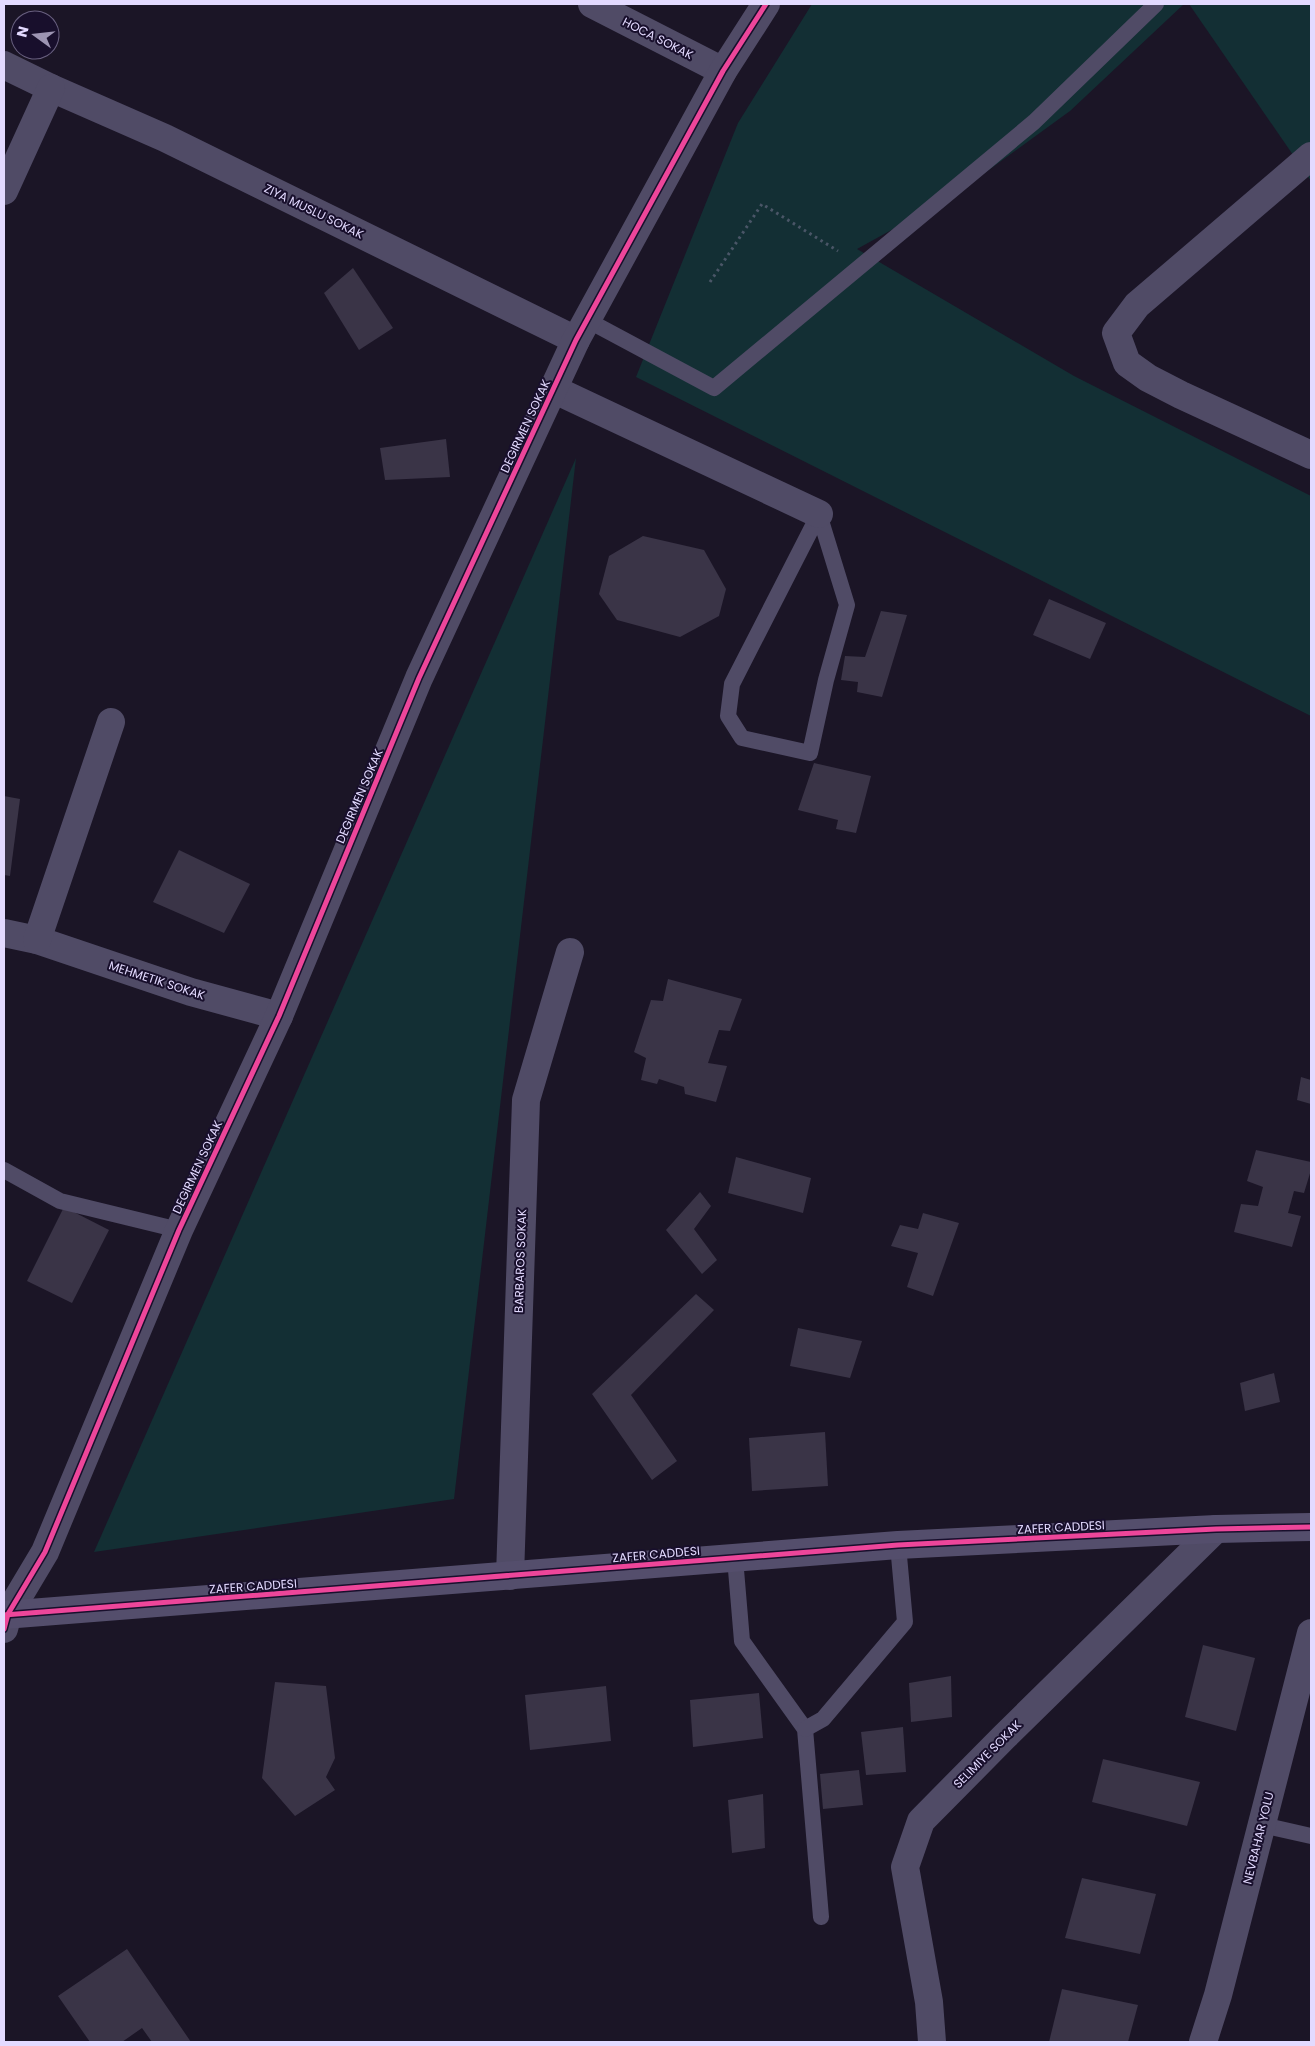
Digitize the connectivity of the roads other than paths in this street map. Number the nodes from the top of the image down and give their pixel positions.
1 (592, 4) edge
2 (766, 4) edge
3 (1156, 4) edge
4 (4, 65) edge
5 (723, 71) junction
6 (51, 88) junction
7 (1311, 156) edge
8 (4, 191) edge
9 (581, 330) junction
10 (553, 389) junction
11 (1311, 455) edge
12 (819, 514) junction
13 (111, 722) dead end
14 (4, 933) edge
15 (37, 940) junction
16 (570, 952) dead end
17 (279, 1016) junction
18 (4, 1170) edge
19 (179, 1230) junction
20 (1311, 1527) edge
21 (1216, 1528) junction
22 (898, 1546) junction
23 (735, 1558) junction
24 (510, 1576) junction
25 (5, 1619) edge
26 (1311, 1633) edge
27 (805, 1729) junction
28 (1262, 1826) junction
29 (1311, 1836) edge
30 (821, 1918) dead end
31 (932, 2042) edge
32 (1203, 2042) edge

1 - 5 street, HOCA SOKAK
2 - 5 street, DEGIRMEN SOKAK
3 - 9 lane
4 - 6 street, ZIYA MUSLU SOKAK
5 - 9 street, DEGIRMEN SOKAK
6 - 8 street
6 - 9 street, ZIYA MUSLU SOKAK
7 - 11 street
9 - 10 street, DEGIRMEN SOKAK
10 - 12 street
10 - 17 street, DEGIRMEN SOKAK
12 - 12 lane
13 - 15 street
14 - 15 street, MEHMETIK SOKAK
15 - 17 street, MEHMETIK SOKAK
16 - 24 street, BARBAROS SOKAK
17 - 19 street, DEGIRMEN SOKAK
18 - 19 lane
19 - 25 street, DEGIRMEN SOKAK
20 - 21 street, ZAFER CADDESI
21 - 22 street, ZAFER CADDESI
21 - 31 street, SELIMIYE SOKAK
22 - 23 street, ZAFER CADDESI
22 - 27 lane
23 - 24 street, ZAFER CADDESI
23 - 27 lane
24 - 25 street, ZAFER CADDESI
26 - 28 street, NEVBAHAR YOLU
27 - 30 lane
28 - 29 lane
28 - 32 street, NEVBAHAR YOLU

